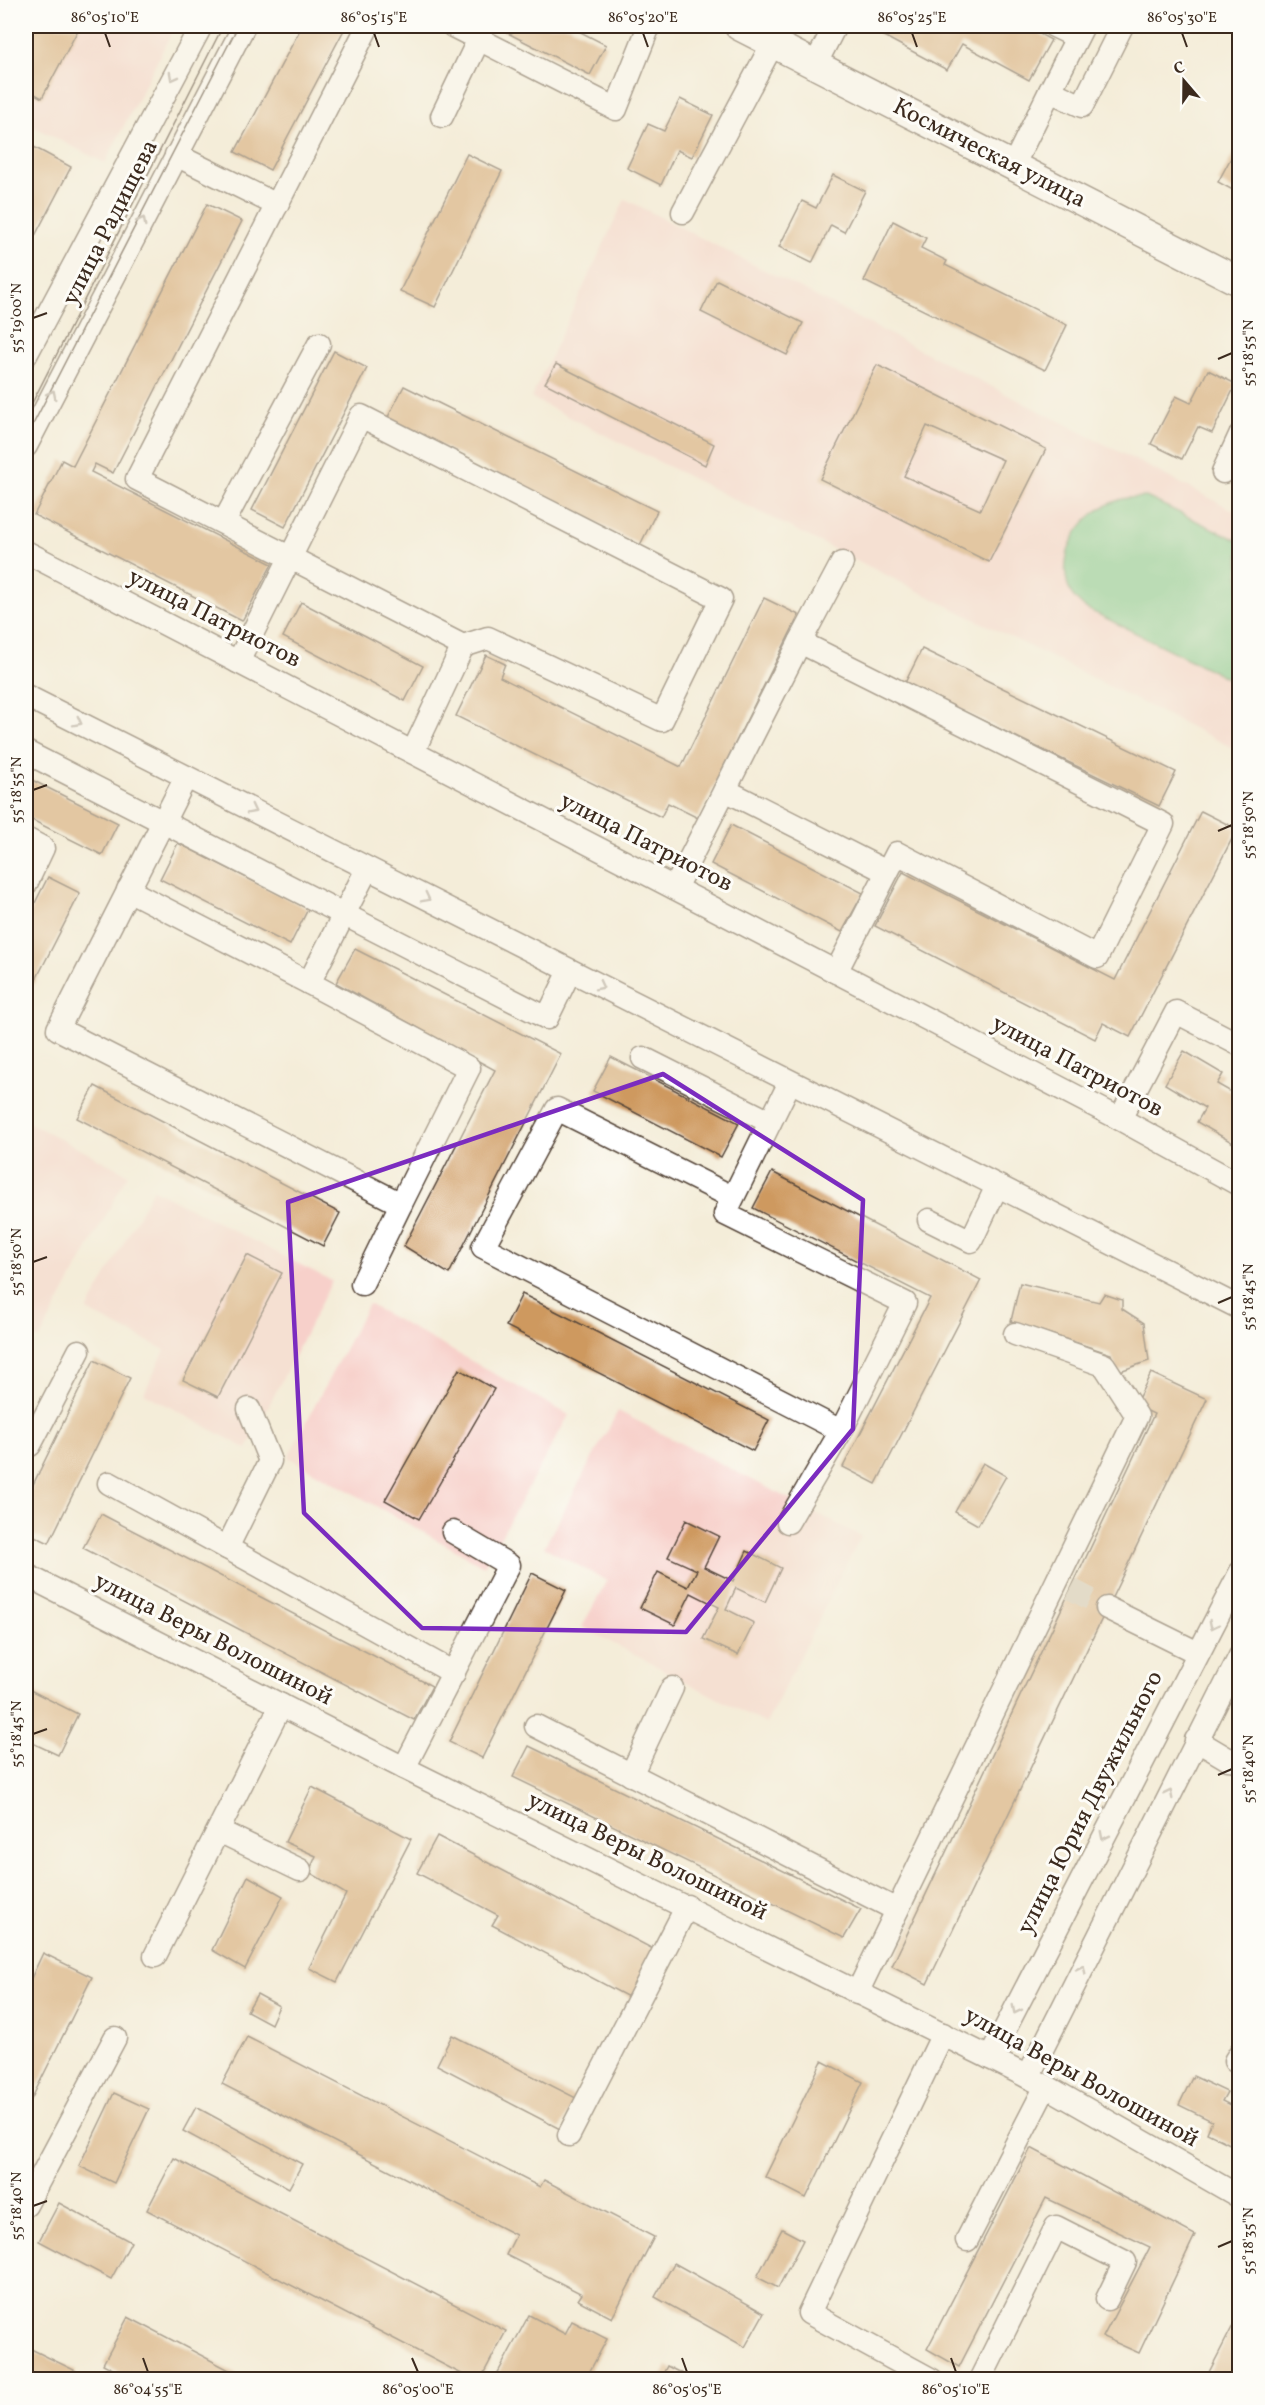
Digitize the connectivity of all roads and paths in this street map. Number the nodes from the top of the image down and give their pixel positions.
1 (201, 26) edge
2 (244, 26) edge
3 (368, 26) edge
4 (453, 26) edge
5 (649, 26) edge
6 (739, 26) edge
7 (835, 26) edge
8 (1054, 26) edge
9 (1122, 26) edge
10 (1080, 31) edge
11 (479, 39) junction
12 (773, 43) junction
13 (815, 65) junction
14 (1050, 91) junction
15 (442, 116) dead end
16 (176, 155) junction
17 (1013, 166) junction
18 (277, 205) junction
19 (683, 212) dead end
20 (1239, 282) edge
21 (319, 344) dead end
22 (26, 355) edge
23 (1239, 435) edge
24 (26, 446) edge
25 (1223, 472) dead end
26 (224, 522) junction
27 (26, 552) edge
28 (289, 559) junction
29 (842, 563) dead end
30 (800, 642) junction
31 (463, 646) junction
32 (237, 662) junction
33 (26, 696) edge
34 (26, 752) edge
35 (413, 752) junction
36 (186, 777) junction
37 (725, 790) junction
38 (162, 822) junction
39 (26, 840) edge
40 (367, 869) junction
41 (887, 872) junction
42 (26, 884) edge
43 (675, 888) junction
44 (128, 890) junction
45 (345, 913) junction
46 (570, 971) junction
47 (836, 972) junction
48 (309, 983) junction
49 (1239, 1045) edge
50 (643, 1058) dead end
51 (790, 1083) junction
52 (1120, 1119) junction
53 (770, 1122) junction
54 (1239, 1185) edge
55 (997, 1186) junction
56 (732, 1197) junction
57 (401, 1204) junction
58 (929, 1220) dead end
59 (362, 1284) dead end
60 (1239, 1308) edge
61 (1015, 1334) dead end
62 (79, 1351) dead end
63 (249, 1409) dead end
64 (841, 1431) junction
65 (27, 1447) edge
66 (109, 1483) dead end
67 (788, 1522) dead end
68 (453, 1532) dead end
69 (227, 1548) junction
70 (1239, 1573) edge
71 (26, 1575) edge
72 (1107, 1608) tunnel mouth
73 (1198, 1653) junction
74 (1239, 1656) edge
75 (454, 1673) junction
76 (672, 1688) dead end
77 (281, 1705) junction
78 (536, 1726) dead end
79 (1196, 1740) junction
80 (1239, 1760) edge
81 (404, 1768) junction
82 (631, 1774) junction
83 (1124, 1798) junction
84 (1156, 1817) junction
85 (219, 1831) junction
86 (300, 1870) dead end
87 (687, 1906) junction
88 (897, 1910) junction
89 (155, 1956) dead end
90 (857, 1993) junction
91 (943, 2034) junction
92 (115, 2038) dead end
93 (1239, 2053) edge
94 (990, 2058) junction
95 (1239, 2063) edge
96 (1037, 2082) junction
97 (569, 2134) dead end
98 (1239, 2197) edge
99 (26, 2205) edge
100 (967, 2240) dead end
101 (1107, 2300) dead end
102 (932, 2379) edge
103 (980, 2379) edge

1 -> 22 street, улица Радищева
2 - 16 street, улица Радищева
3 - 18 street
4 - 11 street
5 - 11 street
6 - 12 main road, Космическая улица
7 - 13 street
8 - 10 street
9 - 14 street
10 - 14 street
11 - 15 street
12 - 13 main road, Космическая улица
12 - 19 street
13 - 17 main road, Космическая улица
14 - 17 street
16 - 18 street
24 -> 16 street, улица Радищева
17 - 20 main road, Космическая улица
18 - 26 street
21 - 26 street
23 - 25 street
26 - 28 street
27 - 32 street, улица Патриотов
28 - 31 street
28 - 31 street
28 - 32 street
29 - 30 street
30 - 37 street
30 - 41 street
31 - 35 street
32 - 35 street, улица Патриотов
33 -> 36 street
34 - 38 street
35 - 43 street, улица Патриотов
36 - 38 street
36 -> 40 street
37 - 41 street
37 - 43 street
38 - 44 street
38 - 45 street
39 - 42 street
40 - 45 street
40 -> 46 street
41 - 47 street
43 - 47 street, улица Патриотов
44 - 48 street
44 - 57 street
45 - 46 street
45 - 48 street
46 -> 51 street
47 - 52 street, улица Патриотов
48 - 57 street
49 - 52 street
50 - 53 street
51 - 53 street
51 - 55 street
52 - 54 street, улица Патриотов
53 - 56 street
55 - 58 street
55 - 60 street
56 - 64 street
56 - 64 street
57 - 59 street
61 - 88 street
62 - 65 street
63 - 69 street
64 - 67 street
66 - 69 street
68 - 75 street
69 - 75 street
70 -> 73 street, улица Юрия Двужильного
71 - 77 street, улица Веры Волошиной
72 - 73 street
73 - 83 street, улица Юрия Двужильного
74 - 79 street
75 - 81 street
76 - 82 street
77 - 81 street, улица Веры Волошиной
77 - 85 street
78 - 82 street
79 - 80 street
84 -> 79 street
81 - 87 street, улица Веры Волошиной
82 - 88 street
83 - 84 street
83 -> 94 street, улица Юрия Двужильного
96 -> 84 street
85 - 86 street
85 - 89 street
87 - 90 street, улица Веры Волошиной
87 - 97 street
88 - 90 street
90 - 91 street, улица Веры Волошиной
91 - 94 street, улица Веры Волошиной
91 - 102 street
92 - 99 street
93 - 95 street
94 - 96 street, улица Веры Волошиной
96 - 98 street, улица Веры Волошиной
96 - 100 street
101 - 103 street

